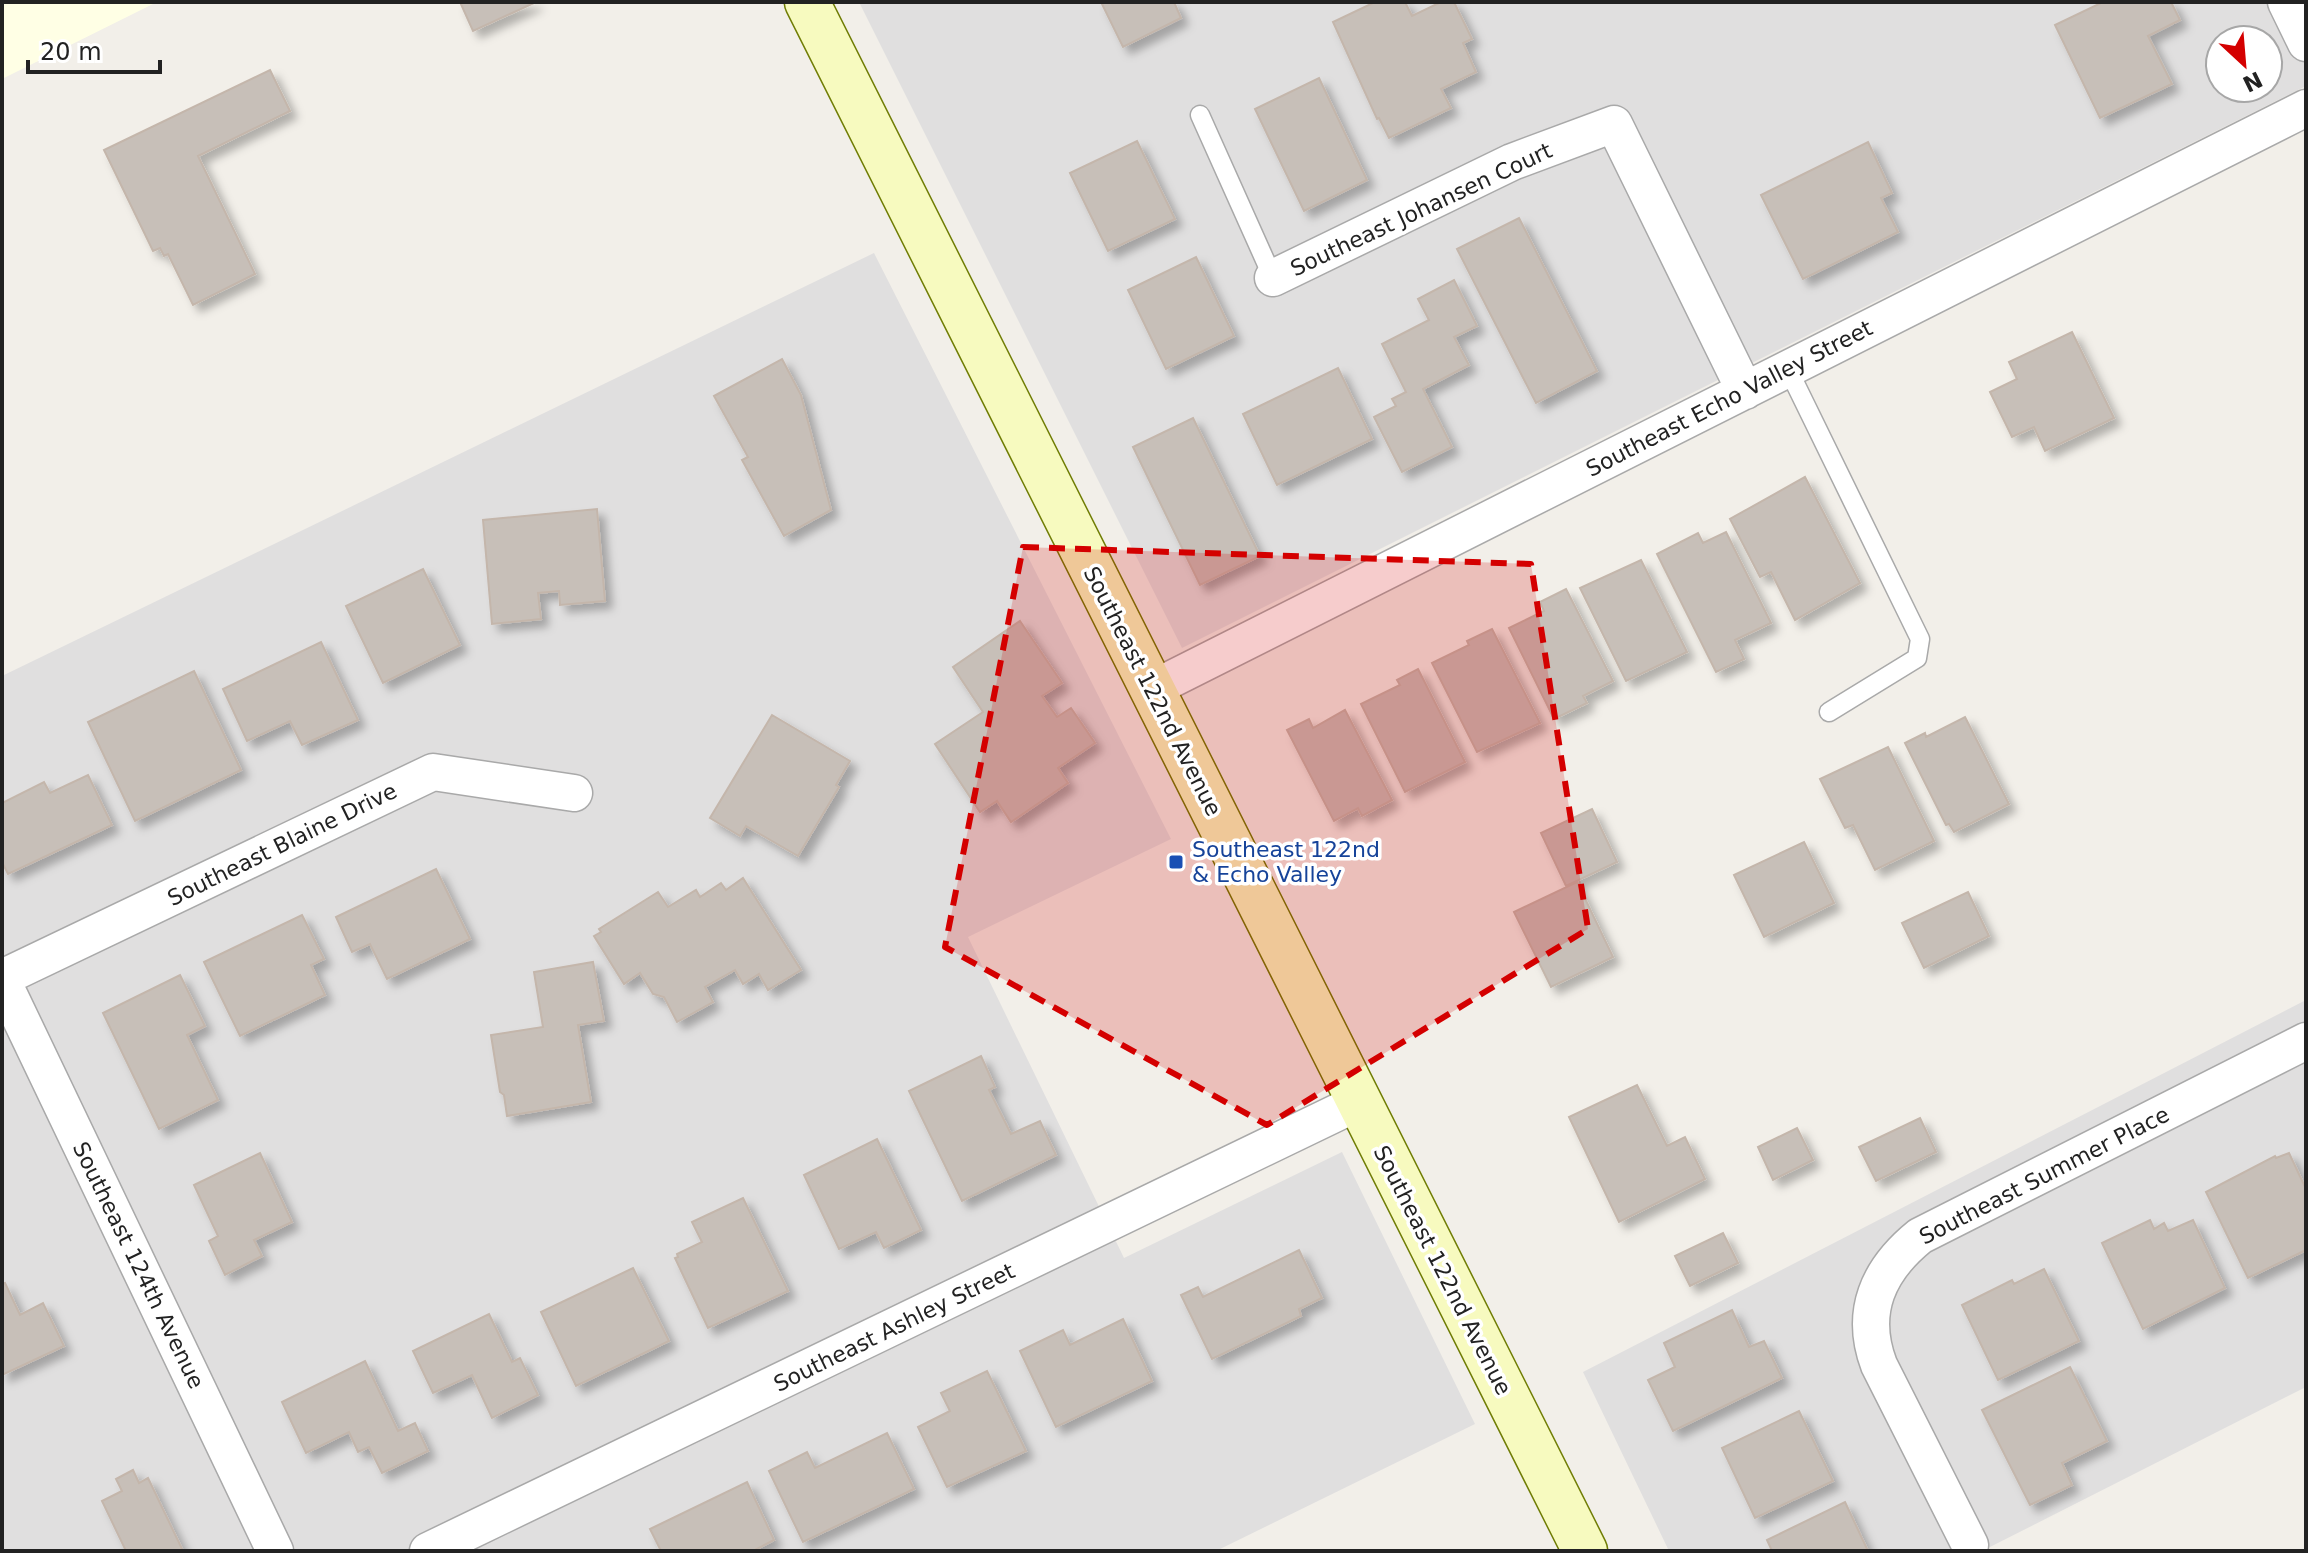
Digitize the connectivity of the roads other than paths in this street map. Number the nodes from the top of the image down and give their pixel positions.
1 (807, 2) edge
2 (2286, 2) edge
3 (2306, 43) edge
4 (2306, 108) edge
5 (1200, 115) dead end
6 (1273, 278) joint
7 (1788, 369) junction
8 (1745, 391) junction
9 (1152, 689) junction
10 (1829, 712) dead end
11 (574, 793) dead end
12 (2, 979) edge
13 (2306, 1041) edge
14 (1359, 1102) junction
15 (1970, 1545) dead end
16 (275, 1551) edge
17 (428, 1551) edge
18 (1585, 1551) edge

1 - 9 main road, Southeast 122nd Avenue
2 - 3 street
4 - 7 street, Southeast Echo Valley Street
5 - 6 lane
6 - 8 street, Southeast Johansen Court
7 - 8 street, Southeast Echo Valley Street
7 - 10 lane
8 - 9 street, Southeast Echo Valley Street
9 - 14 main road, Southeast 122nd Avenue
11 - 12 street, Southeast Blaine Drive
12 - 16 street, Southeast 124th Avenue
13 - 15 street, Southeast Summer Place
14 - 17 street, Southeast Ashley Street
14 - 18 main road, Southeast 122nd Avenue

